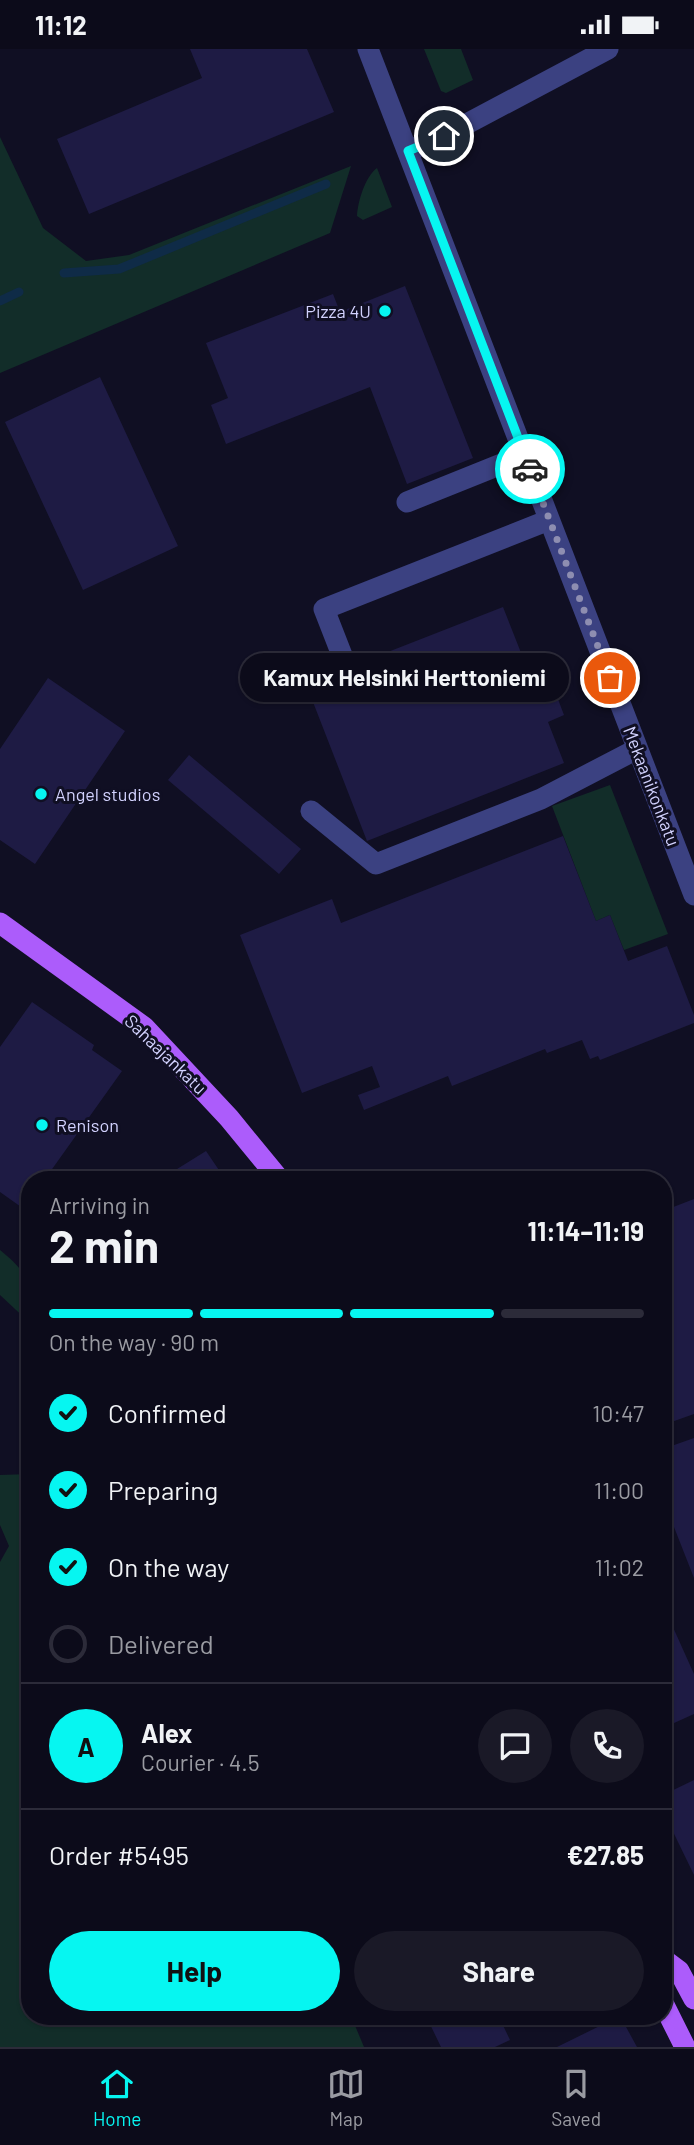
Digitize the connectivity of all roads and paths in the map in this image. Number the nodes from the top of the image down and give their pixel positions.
1 (368, 49) edge
2 (608, 49) edge
3 (408, 151) junction
4 (524, 455) junction
5 (407, 502) dead end
6 (550, 520) junction
7 (347, 668) dead end
8 (637, 749) junction
9 (311, 811) dead end
10 (694, 895) edge
11 (0, 923) edge
12 (272, 1171) edge
13 (672, 1966) edge
14 (694, 1999) edge
15 (672, 2021) edge
16 (685, 2047) edge

1 - 3 street, Mekaanikonkatu
2 - 3 street
3 - 4 street, Mekaanikonkatu
4 - 5 street
4 - 6 street, Mekaanikonkatu
6 - 7 street
6 - 8 street, Mekaanikonkatu
8 - 9 street
8 - 10 street, Mekaanikonkatu
11 - 12 main road, Sahaajankatu
13 - 14 main road
15 - 16 main road

